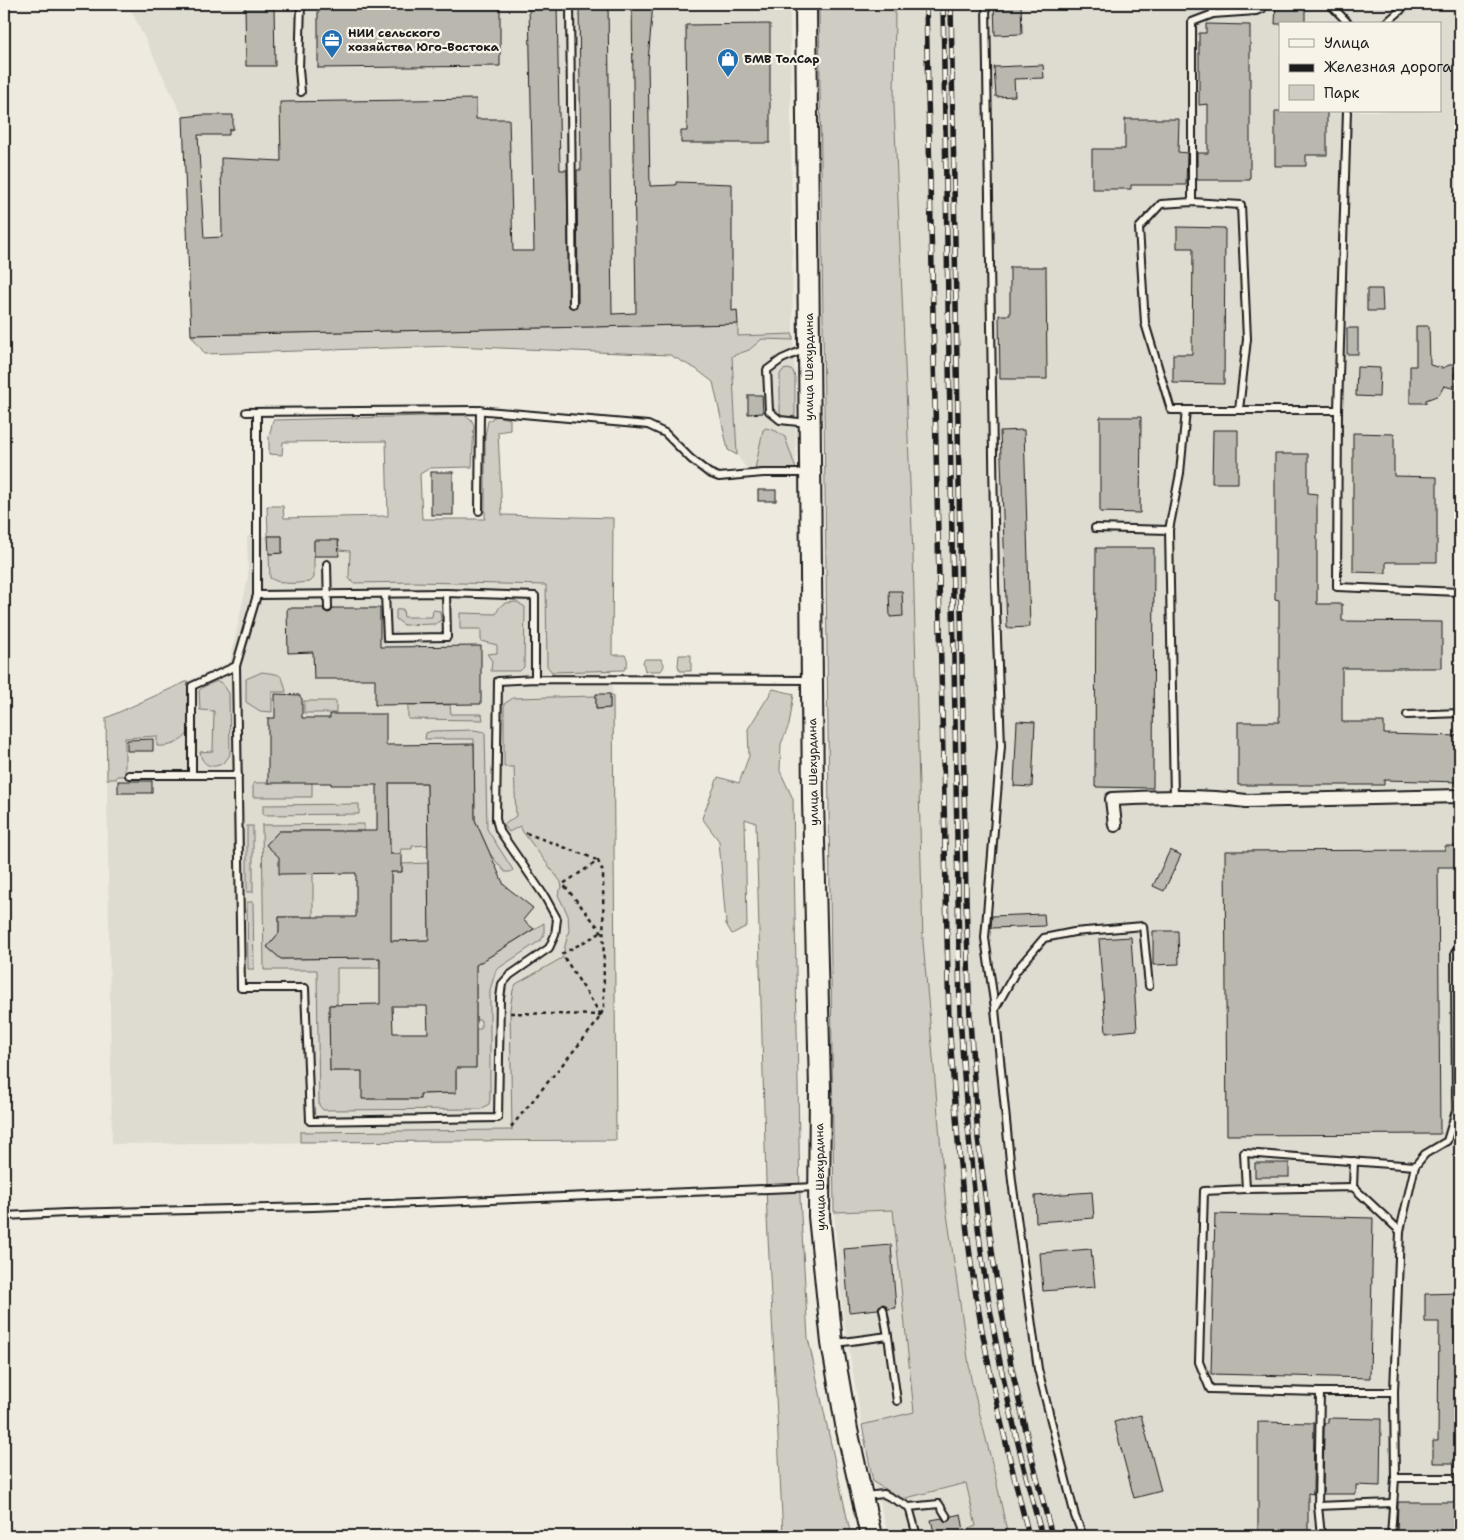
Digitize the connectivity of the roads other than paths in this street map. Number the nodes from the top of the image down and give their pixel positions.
1 (301, 4) edge
2 (570, 4) edge
3 (806, 4) edge
4 (986, 4) edge
5 (1213, 4) edge
6 (1262, 4) edge
7 (1330, 4) edge
8 (1401, 4) edge
9 (1213, 14) junction
10 (1347, 22) edge
11 (1387, 22) edge
12 (301, 92) dead end
13 (1347, 112) edge
14 (1192, 202) junction
15 (574, 304) dead end
16 (809, 347) junction
17 (480, 410) junction
18 (1186, 410) junction
19 (1239, 410) junction
20 (1338, 410) junction
21 (246, 412) dead end
22 (257, 412) junction
23 (809, 423) junction
24 (809, 473) junction
25 (479, 511) dead end
26 (1095, 528) dead end
27 (1168, 530) junction
28 (327, 564) dead end
29 (1460, 592) edge
30 (446, 593) junction
31 (385, 594) junction
32 (257, 595) junction
33 (328, 595) junction
34 (328, 608) dead end
35 (236, 666) junction
36 (535, 679) junction
37 (811, 680) junction
38 (1460, 713) edge
39 (1408, 715) dead end
40 (129, 775) dead end
41 (192, 775) junction
42 (238, 775) junction
43 (1460, 796) edge
44 (1174, 797) junction
45 (1115, 825) dead end
46 (1460, 946) edge
47 (1149, 986) dead end
48 (995, 1009) junction
49 (1354, 1161) junction
50 (1415, 1166) junction
51 (819, 1186) junction
52 (1353, 1187) junction
53 (1246, 1189) junction
54 (4, 1216) edge
55 (1400, 1231) junction
56 (883, 1309) dead end
57 (888, 1336) junction
58 (832, 1343) junction
59 (1320, 1392) junction
60 (1394, 1392) junction
61 (897, 1401) dead end
62 (1395, 1478) junction
63 (1460, 1478) edge
64 (861, 1496) junction
65 (1392, 1503) junction
66 (909, 1506) junction
67 (1318, 1506) junction
68 (947, 1517) dead end
69 (871, 1536) edge
70 (917, 1536) edge
71 (1082, 1536) edge
72 (1321, 1536) edge
73 (1391, 1536) edge

1 - 12 lane
2 - 15 lane
3 - 16 main road, улица Шехурдина
4 - 48 lane
5 - 9 lane
6 - 9 lane
7 - 10 lane
8 - 11 lane
9 - 14 lane
13 - 20 lane
14 - 18 lane
14 - 19 lane
16 - 23 main road, улица Шехурдина
16 - 23 lane
17 - 22 lane
17 - 24 lane
17 - 25 lane
18 - 19 lane
18 - 27 lane
19 - 20 lane
20 - 29 lane
21 - 22 lane
22 - 32 lane
23 - 24 main road, улица Шехурдина
24 - 37 main road, улица Шехурдина
26 - 27 lane
27 - 44 lane
28 - 33 lane
30 - 31 lane
30 - 31 lane
30 - 36 lane
31 - 33 lane
32 - 33 lane
32 - 35 lane
33 - 34 lane
35 - 41 lane
35 - 42 lane
36 - 37 lane
36 - 42 lane
37 - 51 main road, улица Шехурдина
38 - 39 lane
40 - 41 lane
41 - 42 lane
43 - 44 street
44 - 45 street
46 - 50 lane
47 - 48 lane
48 - 71 lane
49 - 50 lane
49 - 52 lane
49 - 53 lane
50 - 55 lane
51 - 54 lane
51 - 58 main road, улица Шехурдина
52 - 53 lane
52 - 55 lane
53 - 59 lane
55 - 60 lane
56 - 57 lane
57 - 58 lane
57 - 61 lane
58 - 64 main road, улица Шехурдина
59 - 60 lane
59 - 67 lane
60 - 62 lane
62 - 63 lane
62 - 65 lane
64 - 66 lane
64 - 69 main road, улица Шехурдина
65 - 67 lane
65 - 73 lane
66 - 68 lane
66 - 70 lane
67 - 72 lane

